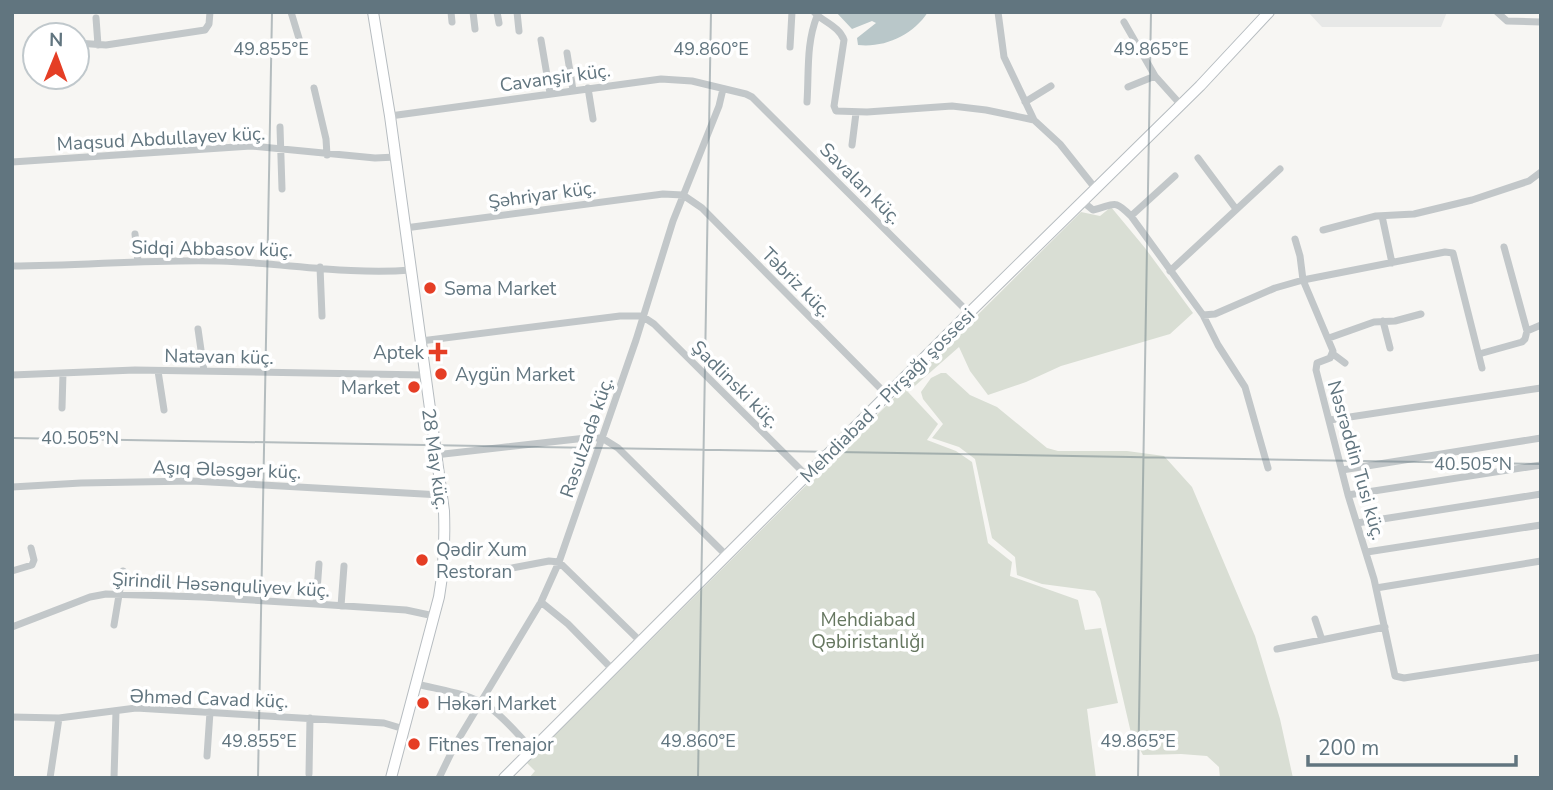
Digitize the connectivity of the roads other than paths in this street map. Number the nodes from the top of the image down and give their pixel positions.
1 (210, 12) edge
2 (291, 12) edge
3 (373, 12) edge
4 (451, 12) edge
5 (473, 12) edge
6 (497, 12) edge
7 (517, 12) edge
8 (792, 12) edge
9 (998, 12) edge
10 (1269, 12) edge
11 (1497, 12) edge
12 (815, 14) edge
13 (1521, 17) edge
14 (96, 18) dead end
15 (452, 22) dead end
16 (1124, 22) dead end
17 (1541, 22) edge
18 (499, 23) dead end
19 (475, 29) dead end
20 (519, 31) dead end
21 (541, 40) dead end
22 (91, 44) edge
23 (98, 45) junction
24 (300, 45) dead end
25 (790, 47) dead end
26 (567, 53) dead end
27 (1155, 76) junction
28 (1051, 86) dead end
29 (1128, 87) dead end
30 (588, 88) junction
31 (314, 89) dead end
32 (723, 89) junction
33 (573, 90) junction
34 (550, 93) junction
35 (807, 102) dead end
36 (1026, 102) junction
37 (1181, 105) junction
38 (856, 113) junction
39 (390, 116) junction
40 (593, 119) dead end
41 (1034, 120) junction
42 (280, 127) dead end
43 (852, 145) dead end
44 (281, 149) junction
45 (327, 155) junction
46 (396, 157) junction
47 (1198, 158) dead end
48 (12, 162) edge
49 (1280, 169) dead end
50 (1541, 172) edge
51 (1175, 176) dead end
52 (1096, 188) junction
53 (282, 189) dead end
54 (683, 195) junction
55 (1082, 201) junction
56 (1236, 209) junction
57 (1131, 216) junction
58 (1382, 216) junction
59 (405, 228) junction
60 (1323, 230) dead end
61 (135, 234) dead end
62 (1294, 239) dead end
63 (1504, 247) dead end
64 (138, 261) junction
65 (1392, 262) junction
66 (12, 266) edge
67 (320, 267) junction
68 (411, 270) junction
69 (1170, 271) junction
70 (1303, 280) junction
71 (969, 313) junction
72 (1421, 314) dead end
73 (1203, 315) junction
74 (322, 316) dead end
75 (642, 316) junction
76 (1383, 321) junction
77 (1541, 325) edge
78 (198, 328) dead end
79 (1527, 331) junction
80 (1329, 338) junction
81 (421, 341) junction
82 (1390, 348) dead end
83 (1333, 354) junction
84 (1479, 354) junction
85 (1345, 363) dead end
86 (1482, 368) dead end
87 (158, 370) junction
88 (205, 372) junction
89 (63, 373) junction
90 (12, 375) edge
91 (425, 375) junction
92 (1541, 388) edge
93 (887, 395) junction
94 (62, 408) dead end
95 (164, 410) dead end
96 (1330, 420) junction
97 (602, 438) junction
98 (1541, 438) edge
99 (435, 455) junction
100 (1541, 465) edge
101 (1268, 468) dead end
102 (1342, 470) junction
103 (806, 475) junction
104 (12, 487) edge
105 (1541, 494) edge
106 (441, 495) junction
107 (1348, 495) junction
108 (1357, 523) junction
109 (1541, 525) edge
110 (31, 548) dead end
111 (1367, 552) junction
112 (726, 555) junction
113 (1541, 561) edge
114 (559, 562) junction
115 (318, 564) dead end
116 (344, 566) dead end
117 (12, 571) edge
118 (123, 571) dead end
119 (444, 571) junction
120 (1376, 588) junction
121 (119, 595) junction
122 (541, 602) junction
123 (316, 604) junction
124 (341, 606) junction
125 (435, 616) junction
126 (1315, 619) dead end
127 (114, 625) dead end
128 (12, 627) edge
129 (1385, 627) junction
130 (1322, 640) junction
131 (640, 641) junction
132 (1277, 649) dead end
133 (1541, 657) edge
134 (612, 669) junction
135 (417, 684) junction
136 (481, 702) junction
137 (116, 711) junction
138 (210, 712) junction
139 (12, 717) edge
140 (59, 718) junction
141 (310, 718) junction
142 (404, 729) junction
143 (532, 749) junction
144 (207, 756) dead end
145 (309, 774) dead end
146 (50, 778) edge
147 (114, 778) edge
148 (391, 778) edge
149 (439, 778) edge
150 (504, 778) edge

1 - 23 street
2 - 24 street
3 - 39 main road, 28 May küç.
4 - 15 street
5 - 19 street
6 - 18 street
7 - 20 street
8 - 25 street
9 - 36 street
10 - 37 main road, Mehdiabad - Pirşağı şossesi
11 - 13 street
12 - 35 street
12 - 38 street
13 - 17 street
14 - 23 street
16 - 27 street
21 - 34 street
22 - 23 street
26 - 33 street
27 - 29 street
27 - 37 street
28 - 36 street
30 - 32 street, Cavanşir küç.
30 - 33 street, Cavanşir küç.
30 - 40 street
31 - 45 street
32 - 54 street, Rəsulzadə küç.
32 - 71 street, Savalan küç.
33 - 34 street, Cavanşir küç.
34 - 39 street, Cavanşir küç.
36 - 41 street
37 - 52 main road, Mehdiabad - Pirşağı şossesi
38 - 41 street
38 - 43 street
39 - 46 main road, 28 May küç.
41 - 52 street
42 - 44 street
44 - 45 street, Maqsud Abdullayev küç.
44 - 48 street, Maqsud Abdullayev küç.
44 - 53 street
45 - 46 street, Maqsud Abdullayev küç.
46 - 59 main road, 28 May küç.
47 - 56 street
49 - 56 street
50 - 58 street
51 - 57 street
52 - 55 main road, Mehdiabad - Pirşağı şossesi
54 - 59 street, Şəhriyar küç.
54 - 75 street, Rəsulzadə küç.
54 - 93 street, Təbriz küç.
55 - 57 street
55 - 71 main road, Mehdiabad - Pirşağı şossesi
56 - 69 street
57 - 69 street
58 - 60 street
58 - 65 street
59 - 68 main road, 28 May küç.
61 - 64 street
62 - 70 street, Nəsrəddin Tusi küç.
63 - 79 street
64 - 66 street, Sidqi Abbasov küç.
64 - 67 street, Sidqi Abbasov küç.
65 - 70 street
65 - 84 street
67 - 68 street, Sidqi Abbasov küç.
67 - 74 street
68 - 81 main road, 28 May küç.
69 - 73 street
70 - 73 street
70 - 80 street, Nəsrəddin Tusi küç.
71 - 93 main road, Mehdiabad - Pirşağı şossesi
72 - 76 street
73 - 101 street
75 - 81 street
75 - 97 street, Rəsulzadə küç.
75 - 103 street, Şadlinski küç.
76 - 80 street
76 - 82 street
77 - 79 street
78 - 88 street
79 - 84 street
80 - 83 street, Nəsrəddin Tusi küç.
81 - 91 main road, 28 May küç.
83 - 85 street
83 - 96 street, Nəsrəddin Tusi küç.
84 - 86 street
87 - 88 street, Natəvan küç.
87 - 89 street, Natəvan küç.
87 - 95 street
88 - 91 street, Natəvan küç.
89 - 90 street, Natəvan küç.
89 - 94 street
91 - 99 main road, 28 May küç.
92 - 96 street
93 - 103 main road, Mehdiabad - Pirşağı şossesi
96 - 102 street, Nəsrəddin Tusi küç.
97 - 99 street
97 - 112 street
97 - 114 street, Rəsulzadə küç.
98 - 102 street
99 - 106 main road, 28 May küç.
100 - 107 street
102 - 107 street, Nəsrəddin Tusi küç.
103 - 112 main road, Mehdiabad - Pirşağı şossesi
104 - 106 street, Aşıq Ələsgər küç.
105 - 108 street
106 - 119 main road, 28 May küç.
107 - 108 street, Nəsrəddin Tusi küç.
108 - 111 street, Nəsrəddin Tusi küç.
109 - 111 street
110 - 117 street
111 - 120 street, Nəsrəddin Tusi küç.
112 - 131 main road, Mehdiabad - Pirşağı şossesi
113 - 120 street
114 - 119 street
114 - 122 street, Rəsulzadə küç.
114 - 131 street
115 - 123 street
116 - 124 street
118 - 121 street
119 - 125 main road, 28 May küç.
120 - 129 street, Nəsrəddin Tusi küç.
121 - 123 street, Şirindil Həsənquliyev küç.
121 - 127 street
121 - 128 street, Şirindil Həsənquliyev küç.
122 - 134 street
122 - 136 street, Rəsulzadə küç.
123 - 124 street, Şirindil Həsənquliyev küç.
124 - 125 street, Şirindil Həsənquliyev küç.
125 - 135 main road, 28 May küç.
126 - 130 street
129 - 130 street
129 - 133 street, Nəsrəddin Tusi küç.
130 - 132 street
131 - 134 main road, Mehdiabad - Pirşağı şossesi
134 - 143 main road, Mehdiabad - Pirşağı şossesi
135 - 136 street
135 - 142 main road, 28 May küç.
136 - 143 street
136 - 149 street, Rəsulzadə küç.
137 - 138 street, Əhməd Cavad küç.
137 - 140 street, Əhməd Cavad küç.
137 - 147 street
138 - 141 street, Əhməd Cavad küç.
138 - 144 street
139 - 140 street, Əhməd Cavad küç.
140 - 146 street
141 - 142 street, Əhməd Cavad küç.
141 - 145 street
142 - 148 main road, 28 May küç.
143 - 150 main road, Mehdiabad - Pirşağı şossesi

